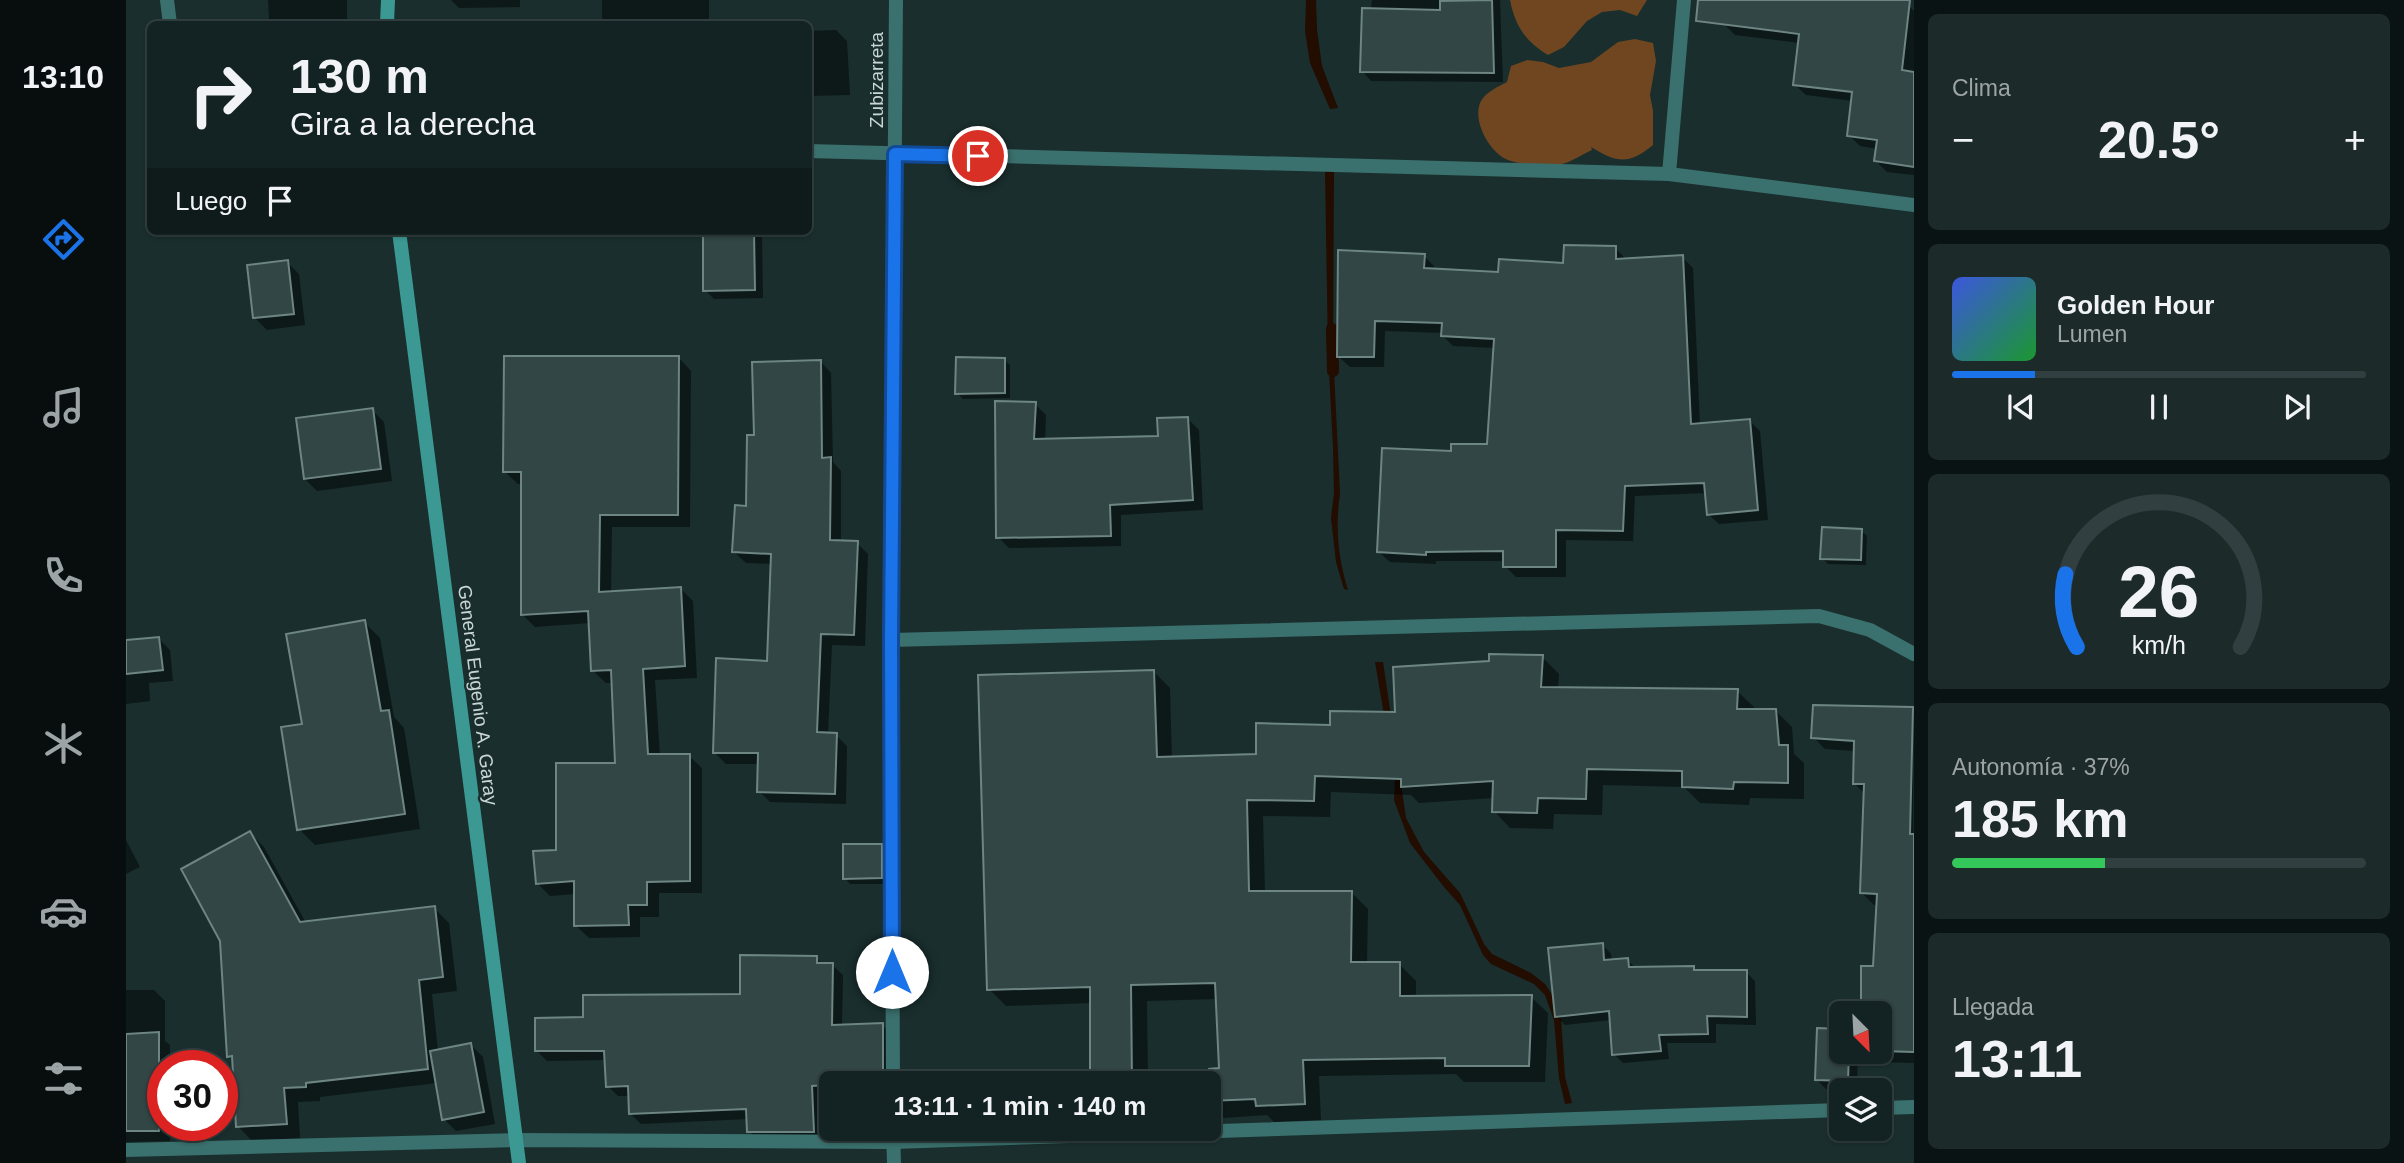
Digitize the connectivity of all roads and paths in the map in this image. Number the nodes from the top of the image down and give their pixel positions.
1 (167, 0) edge
2 (387, 0) edge
3 (896, 0) edge
4 (1684, 0) edge
5 (170, 21) edge
6 (387, 21) edge
7 (812, 151) edge
8 (895, 154) junction
9 (1669, 174) junction
10 (1914, 205) edge
11 (400, 235) edge
12 (891, 640) junction
13 (1914, 654) edge
14 (893, 1071) edge
15 (1914, 1107) edge
16 (1892, 1108) edge
17 (1829, 1110) edge
18 (1221, 1126) edge
19 (819, 1136) edge
20 (516, 1140) junction
21 (893, 1141) edge
22 (126, 1150) edge
23 (519, 1163) edge
24 (894, 1163) edge

1 - 5 street
2 - 6 street
3 - 8 street, Zubizarreta
4 - 9 street
7 - 8 street
8 - 9 street
8 - 12 street, Zubizarreta
9 - 10 street
11 - 20 street, General Eugenio A. Garay
12 - 13 street
12 - 14 street, Zubizarreta
15 - 16 street
17 - 18 street
19 - 20 street
20 - 22 street
20 - 23 street, General Eugenio A. Garay
21 - 24 street

